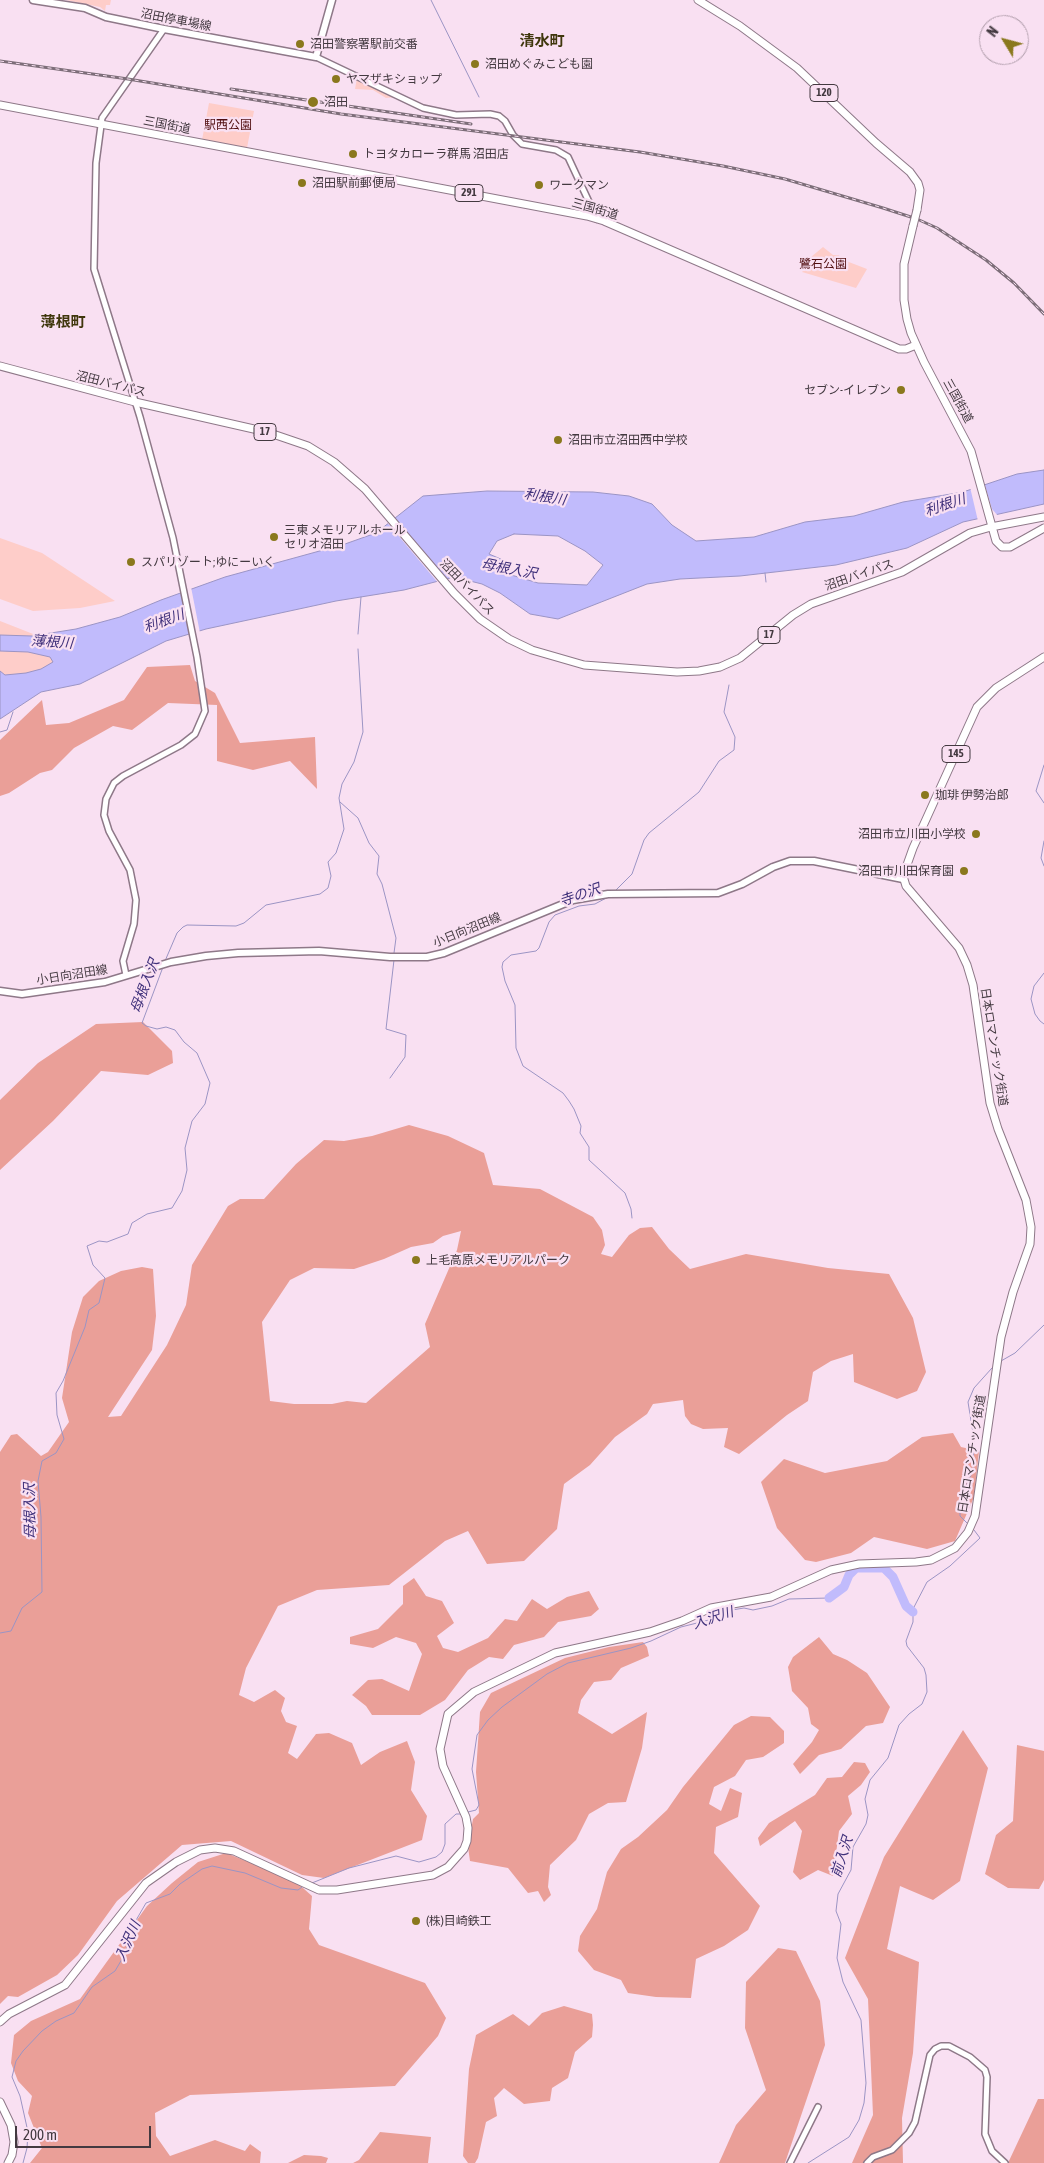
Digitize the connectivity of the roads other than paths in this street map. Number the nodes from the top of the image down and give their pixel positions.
1 (33, 0) edge
2 (332, 0) edge
3 (698, 0) edge
4 (164, 29) junction
5 (316, 57) junction
6 (0, 105) edge
7 (101, 123) junction
8 (597, 218) junction
9 (916, 346) junction
10 (0, 366) edge
11 (135, 402) junction
12 (1044, 517) edge
13 (991, 527) junction
14 (1044, 528) edge
15 (1044, 657) edge
16 (903, 879) junction
17 (126, 975) junction
18 (0, 991) edge
19 (0, 2022) edge
20 (0, 2102) edge
21 (818, 2107) dead end
22 (8, 2163) edge
23 (790, 2163) edge
24 (867, 2163) edge
25 (1005, 2163) edge

1 - 4 main road, 沼田停車場線
2 - 5 main road
3 - 9 highway, 120, bridge
4 - 5 main road, 沼田停車場線
4 - 7 street
5 - 8 street
6 - 7 highway, 三国街道 / 291
7 - 8 highway, 三国街道 / 291
7 - 11 street
8 - 9 highway, 三国街道 / 291
9 - 13 highway, 三国街道 / 120
10 - 11 highway, 沼田バイパス / 17
11 - 13 highway, 沼田バイパス / 17
11 - 17 street
12 - 13 highway, 17
13 - 14 highway
15 - 16 highway, 145
16 - 17 main road, 小日向沼田線
16 - 19 highway, 日本ロマンチック街道
17 - 18 main road, 小日向沼田線
20 - 22 highway
21 - 23 street
24 - 25 street

